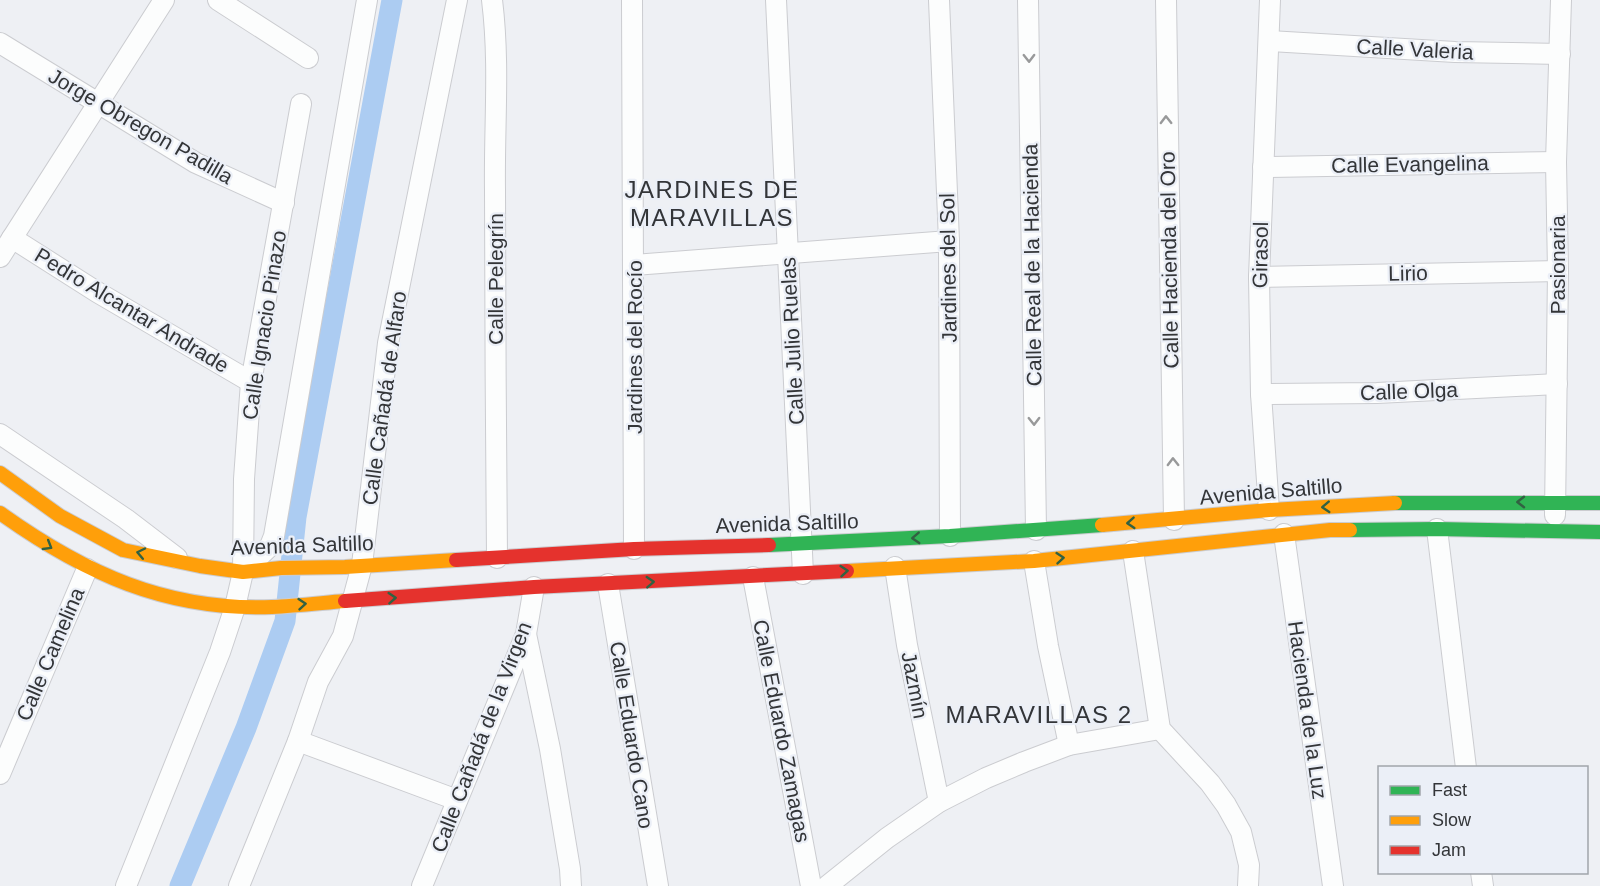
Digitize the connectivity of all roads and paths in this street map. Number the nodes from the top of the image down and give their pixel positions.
1 (164, 0) edge
2 (218, 0) edge
3 (367, 0) edge
4 (458, 0) edge
5 (492, 0) edge
6 (632, 0) edge
7 (776, 0) edge
8 (939, 0) edge
9 (1028, 0) edge
10 (1166, 0) edge
11 (1270, 0) edge
12 (1561, 0) edge
13 (1269, 41) junction
14 (0, 43) edge
15 (1560, 54) junction
16 (308, 58) dead end
17 (98, 102) junction
18 (301, 104) dead end
19 (1556, 162) junction
20 (1263, 167) junction
21 (284, 203) junction
22 (12, 238) junction
23 (949, 241) junction
24 (788, 254) junction
25 (0, 257) edge
26 (634, 265) junction
27 (1557, 271) junction
28 (1259, 277) junction
29 (251, 382) junction
30 (1557, 384) junction
31 (1261, 394) junction
32 (0, 434) edge
33 (0, 473) edge
34 (1556, 502) junction
35 (1600, 503) edge
36 (1269, 510) junction
37 (0, 513) edge
38 (1174, 520) junction
39 (1437, 529) junction
40 (1036, 530) junction
41 (1554, 530) junction
42 (1600, 532) edge
43 (1284, 534) junction
44 (950, 536) junction
45 (801, 544) junction
46 (634, 549) junction
47 (1133, 551) junction
48 (497, 558) junction
49 (1034, 561) junction
50 (184, 562) junction
51 (353, 566) junction
52 (895, 567) junction
53 (87, 568) junction
54 (243, 572) junction
55 (803, 574) junction
56 (753, 577) junction
57 (608, 584) junction
58 (534, 587) junction
59 (343, 601) junction
60 (235, 608) junction
61 (526, 634) junction
62 (1160, 729) junction
63 (298, 741) junction
64 (1069, 745) junction
65 (1466, 766) edge
66 (0, 774) edge
67 (457, 800) junction
68 (939, 802) junction
69 (126, 886) edge
70 (239, 886) edge
71 (422, 886) edge
72 (571, 886) edge
73 (658, 886) edge
74 (811, 886) edge
75 (827, 886) edge
76 (1248, 886) edge
77 (1333, 886) edge

1 - 17 street
2 - 16 street
3 - 54 street
4 - 51 street, Calle Cañadá de Alfaro
5 - 48 street, Calle Pelegrín
6 - 26 street, Jardines del Rocío
7 - 24 street, Calle Julio Ruelas
8 - 23 street, Jardines del Sol
9 -> 40 street, Calle Real de la Hacienda
38 -> 10 street, Calle Hacienda del Oro
11 - 13 street, Girasol
12 - 15 street, Pasionaria
13 - 15 street, Calle Valeria
13 - 20 street, Girasol
14 - 17 street, Jorge Obregon Padilla
15 - 19 street, Pasionaria
17 - 21 street, Jorge Obregon Padilla
17 - 22 street
18 - 21 street, Calle Ignacio Pinazo
19 - 20 street, Calle Evangelina
19 - 27 street, Pasionaria
20 - 28 street, Girasol
21 - 29 street, Calle Ignacio Pinazo
22 - 25 street
22 - 29 street, Pedro Alcantar Andrade
23 - 24 street
23 - 44 street, Jardines del Sol
24 - 26 street
24 - 45 street, Calle Julio Ruelas
26 - 46 street, Jardines del Rocío
27 - 28 street, Lirio
27 - 30 street, Pasionaria
28 - 31 street, Girasol
29 - 54 street, Calle Ignacio Pinazo
30 - 31 street, Calle Olga
30 - 34 street, Pasionaria
31 - 36 street, Girasol
32 - 50 street
50 -> 33 street, Avenida Saltillo
34 - 35 street, Avenida Saltillo
34 -> 36 street, Avenida Saltillo
34 - 41 street, Pasionaria
36 - 38 street, Avenida Saltillo
37 -> 53 street
38 -> 40 street, Avenida Saltillo
39 - 41 street
39 - 43 street
39 - 65 street
40 - 44 street, Avenida Saltillo
41 - 42 street
43 - 47 street
43 - 77 street, Hacienda de la Luz
44 -> 45 street, Avenida Saltillo
45 - 46 street, Avenida Saltillo
45 - 55 street, Calle Julio Ruelas
46 - 48 street, Avenida Saltillo
49 -> 47 street
47 - 62 street
48 - 51 street, Avenida Saltillo
49 - 52 street
49 - 64 street
50 - 54 street, Avenida Saltillo
51 - 54 street, Avenida Saltillo
51 - 59 street, Calle Cañadá de Alfaro
55 -> 52 street
52 - 68 street, Jazmín
53 - 60 street
53 - 66 street, Calle Camelina
54 - 60 street, Calle Ignacio Pinazo
55 - 56 street
57 -> 56 street
56 - 74 street, Calle Eduardo Zamagas
57 - 58 street
57 - 73 street, Calle Eduardo Cano
59 -> 58 street
58 - 61 street, Calle Cañadá de la Virgen
60 -> 59 street
59 - 63 street, Calle Cañadá de Alfaro
60 - 69 street, Calle Ignacio Pinazo
61 - 67 street, Calle Cañadá de la Virgen
61 - 72 street
62 - 64 street
62 - 76 street
63 - 67 street
63 - 70 street, Calle Cañadá de Alfaro
64 - 68 street
67 - 71 street, Calle Cañadá de la Virgen
68 - 75 street

